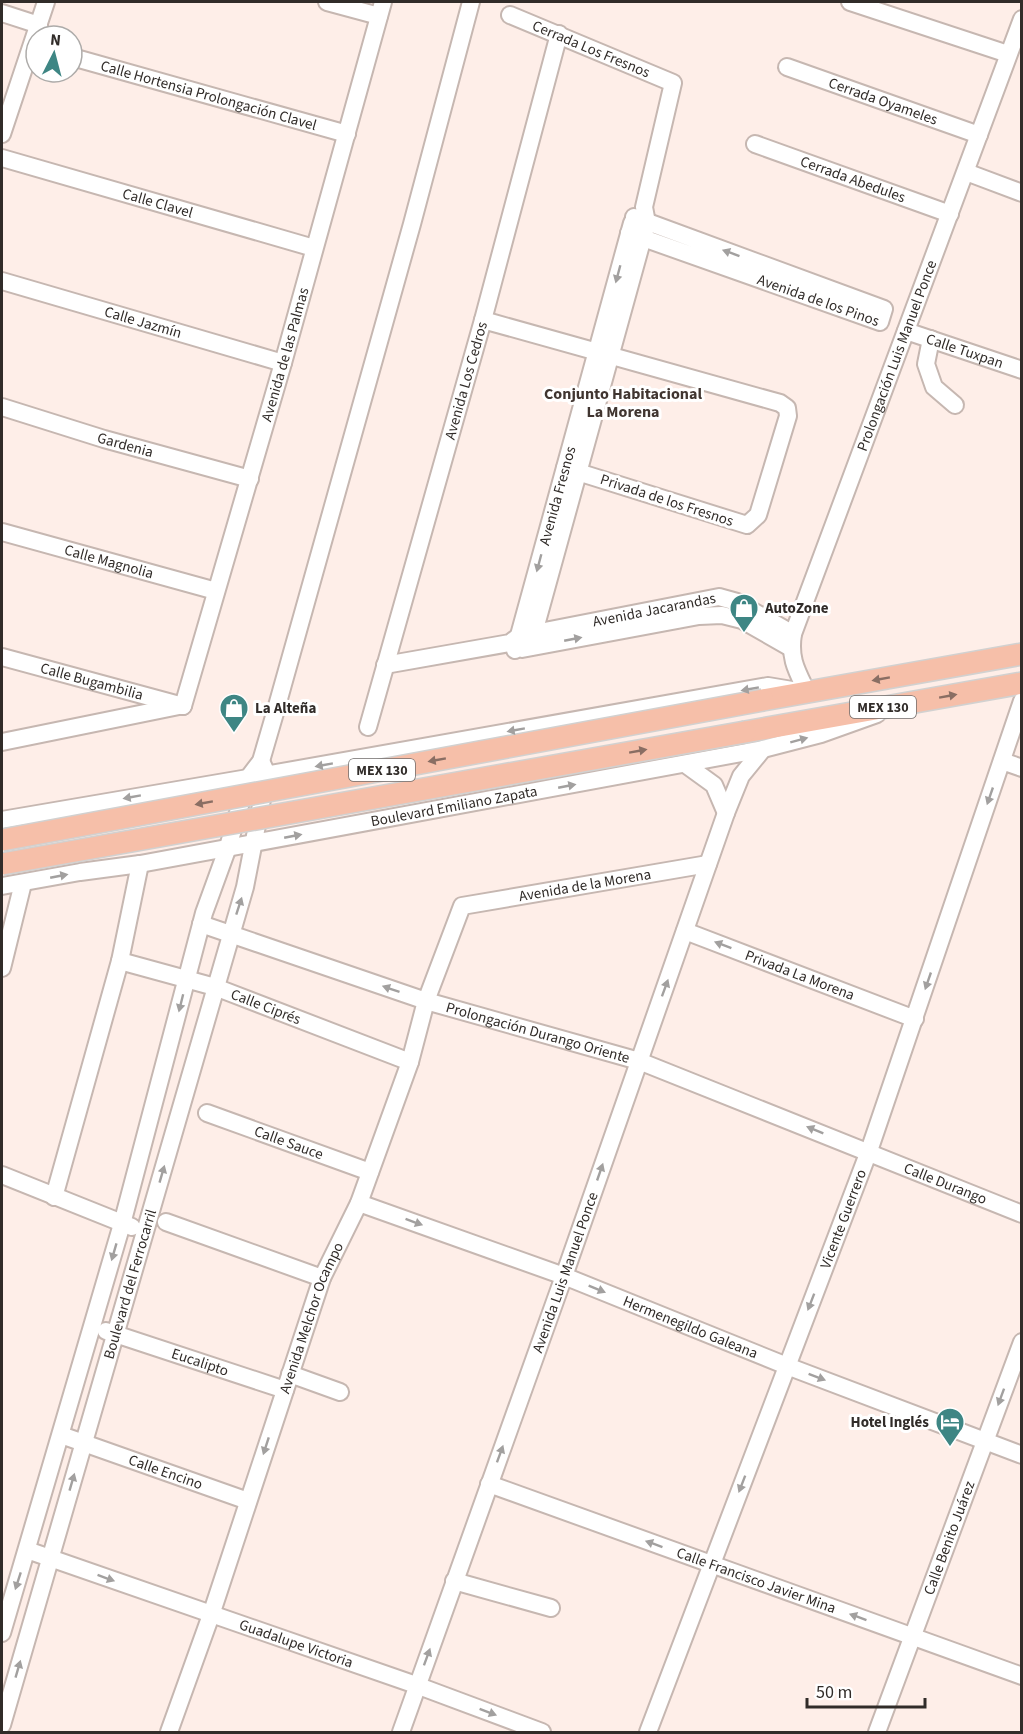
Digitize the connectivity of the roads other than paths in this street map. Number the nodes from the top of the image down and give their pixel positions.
1 (46, 2) edge
2 (327, 2) edge
3 (471, 2) edge
4 (850, 2) edge
5 (381, 9) edge
6 (2, 13) edge
7 (510, 15) dead end
8 (1022, 19) edge
9 (36, 24) edge
10 (39, 24) edge
11 (559, 34) junction
12 (1018, 38) edge
13 (1008, 54) junction
14 (84, 60) edge
15 (787, 67) dead end
16 (24, 74) edge
17 (673, 83) joint
18 (2, 134) edge
19 (347, 134) junction
20 (979, 135) junction
21 (755, 144) dead end
22 (2, 158) edge
23 (966, 172) junction
24 (1022, 193) edge
25 (950, 214) junction
26 (639, 223) junction
27 (314, 248) junction
28 (2, 281) edge
29 (483, 320) junction
30 (906, 331) junction
31 (931, 339) junction
32 (604, 354) junction
33 (283, 363) junction
34 (1022, 370) edge
35 (955, 405) dead end
36 (2, 407) edge
37 (572, 470) junction
38 (250, 479) junction
39 (2, 532) edge
40 (216, 591) junction
41 (792, 641) junction
42 (522, 642) junction
43 (1022, 654) edge
44 (2, 657) edge
45 (385, 665) junction
46 (1022, 683) edge
47 (807, 692) junction
48 (1022, 700) edge
49 (902, 704) junction
50 (183, 706) junction
51 (368, 727) dead end
52 (2, 742) edge
53 (763, 749) junction
54 (1002, 761) junction
55 (685, 764) junction
56 (264, 767) junction
57 (1022, 768) edge
58 (248, 778) junction
59 (726, 813) junction
60 (2, 820) edge
61 (2, 840) edge
62 (254, 843) junction
63 (228, 847) junction
64 (2, 864) edge
65 (140, 864) junction
66 (708, 864) junction
67 (23, 883) junction
68 (2, 886) edge
69 (462, 906) joint
70 (201, 924) junction
71 (685, 931) junction
72 (230, 934) junction
73 (120, 961) junction
74 (2, 968) edge
75 (186, 980) junction
76 (215, 987) junction
77 (426, 1001) junction
78 (915, 1018) junction
79 (639, 1061) junction
80 (410, 1062) junction
81 (207, 1113) dead end
82 (869, 1151) junction
83 (370, 1172) junction
84 (2, 1175) edge
85 (54, 1197) junction
86 (359, 1203) junction
87 (1022, 1214) edge
88 (166, 1222) dead end
89 (122, 1224) junction
90 (146, 1231) junction
91 (564, 1276) junction
92 (322, 1278) junction
93 (92, 1327) junction
94 (115, 1334) junction
95 (1022, 1342) edge
96 (787, 1366) junction
97 (288, 1382) junction
98 (340, 1392) dead end
99 (61, 1435) junction
100 (83, 1442) junction
101 (985, 1442) junction
102 (1022, 1455) edge
103 (489, 1484) junction
104 (248, 1501) junction
105 (27, 1550) junction
106 (51, 1558) junction
107 (712, 1565) junction
108 (454, 1581) junction
109 (550, 1608) dead end
110 (211, 1615) junction
111 (2, 1633) edge
112 (913, 1637) junction
113 (1022, 1676) edge
114 (417, 1685) junction
115 (2, 1725) edge
116 (169, 1732) edge
117 (400, 1732) edge
118 (542, 1732) edge
119 (648, 1732) edge
120 (877, 1732) edge

1 - 10 street
2 - 5 street
3 - 56 street, Boulevard del Ferrocarril
4 - 13 street
5 - 19 street, Avenida de las Palmas
6 - 9 street
7 - 11 street, Cerrada Los Fresnos
8 - 12 street, Prolongación Luis Manuel Ponce
11 - 17 street, Cerrada Los Fresnos
11 - 29 street, Avenida Los Cedros
12 - 13 street, Prolongación Luis Manuel Ponce
13 - 20 street, Prolongación Luis Manuel Ponce
14 - 19 street, Calle Hortensia Prolongación Clavel
15 - 20 street, Cerrada Oyameles
16 - 18 street
17 - 26 street, Avenida Fresnos
19 - 27 street, Avenida de las Palmas
20 - 23 street, Prolongación Luis Manuel Ponce
21 - 25 street, Cerrada Abedules
22 - 27 street, Calle Clavel
23 - 24 street
23 - 25 street, Prolongación Luis Manuel Ponce
25 - 30 street, Prolongación Luis Manuel Ponce
26 -> 26 street, Avenida de los Pinos
26 - 32 street, Avenida Fresnos
27 - 33 street, Avenida de las Palmas
28 - 33 street, Calle Jazmín
29 - 32 street
29 - 45 street, Avenida Los Cedros
30 - 31 street, Calle Tuxpan
30 - 41 street, Prolongación Luis Manuel Ponce
31 - 34 street, Calle Tuxpan
31 - 35 street
32 - 37 street, Avenida Fresnos
32 - 37 street, Privada de los Fresnos
33 - 38 street, Avenida de las Palmas
36 - 38 street, Gardenia
37 - 42 street, Avenida Fresnos
38 - 40 street, Avenida de las Palmas
39 - 40 street, Calle Magnolia
40 - 50 street, Avenida de las Palmas
41 - 42 street, Avenida Jacarandas
41 - 47 street
42 - 45 street, Avenida Jacarandas
43 -> 47 main road, MEX 130
44 - 50 street, Calle Bugambilia
45 - 51 street, Avenida Los Cedros
49 -> 46 main road, Boulevard Emiliano Zapata / MEX 130
47 -> 56 street
47 -> 61 main road, MEX 130, bridge
48 - 54 street, Vicente Guerrero
53 -> 49 street, Boulevard Emiliano Zapata
64 -> 49 main road, Boulevard Emiliano Zapata / MEX 130, bridge
50 - 52 street
53 - 55 street, Boulevard Emiliano Zapata
53 - 59 street, Avenida Luis Manuel Ponce
54 - 57 street
54 -> 78 street, Vicente Guerrero
55 - 59 street
62 -> 55 street, Boulevard Emiliano Zapata
56 - 58 street
56 - 62 street, Boulevard del Ferrocarril
58 -> 60 street
58 - 63 street, Boulevard del Ferrocarril
59 - 66 street, Avenida Luis Manuel Ponce
62 - 63 street, Boulevard Emiliano Zapata
72 -> 62 street, Boulevard del Ferrocarril
63 - 65 street, Boulevard Emiliano Zapata
63 - 70 street, Boulevard del Ferrocarril
67 -> 65 street, Boulevard Emiliano Zapata
65 - 73 street
66 - 69 street, Avenida de la Morena
66 - 71 street, Avenida Luis Manuel Ponce
67 - 68 street, Boulevard Emiliano Zapata
67 - 74 street
69 - 77 street, Avenida Melchor Ocampo
70 - 72 street, Prolongación Durango Oriente
70 - 75 street, Boulevard del Ferrocarril
78 -> 71 street, Privada La Morena
79 -> 71 street, Avenida Luis Manuel Ponce
72 - 76 street, Boulevard del Ferrocarril
77 -> 72 street, Prolongación Durango Oriente
73 - 75 street, Calle Ciprés
73 - 85 street
75 - 76 street, Calle Ciprés
75 -> 89 street, Boulevard del Ferrocarril
76 - 80 street, Calle Ciprés
90 -> 76 street, Boulevard del Ferrocarril
77 - 79 street, Prolongación Durango Oriente
77 - 80 street, Avenida Melchor Ocampo
78 - 82 street, Vicente Guerrero
82 -> 79 street, Prolongación Durango Oriente
91 -> 79 street, Avenida Luis Manuel Ponce
80 - 83 street, Avenida Melchor Ocampo
81 - 83 street, Calle Sauce
82 - 87 street, Calle Durango
82 -> 96 street, Vicente Guerrero
83 - 86 street, Avenida Melchor Ocampo
84 - 85 street
85 - 89 street
86 -> 91 street, Hermenegildo Galeana
86 - 92 street, Avenida Melchor Ocampo
88 - 92 street
89 - 90 street
89 -> 93 street, Boulevard del Ferrocarril
90 - 94 street, Boulevard del Ferrocarril
91 -> 96 street, Hermenegildo Galeana
103 -> 91 street, Avenida Luis Manuel Ponce
92 - 97 street, Avenida Melchor Ocampo
93 - 94 street, Eucalipto
93 - 99 street, Boulevard del Ferrocarril
94 - 97 street, Eucalipto
94 - 100 street, Boulevard del Ferrocarril
95 -> 101 street, Calle Benito Juárez
96 -> 101 street, Hermenegildo Galeana
96 -> 107 street, Vicente Guerrero
97 - 98 street, Eucalipto
97 -> 104 street, Avenida Melchor Ocampo
99 - 100 street, Calle Encino
99 - 105 street, Boulevard del Ferrocarril
100 - 104 street, Calle Encino
106 -> 100 street, Boulevard del Ferrocarril
101 - 102 street, Hermenegildo Galeana
101 - 112 street, Calle Benito Juárez
107 -> 103 street, Calle Francisco Javier Mina
103 - 108 street, Avenida Luis Manuel Ponce
104 - 110 street, Avenida Melchor Ocampo
105 - 106 street, Guadalupe Victoria
105 -> 111 street, Boulevard del Ferrocarril
106 -> 110 street, Guadalupe Victoria
115 -> 106 street, Boulevard del Ferrocarril
112 -> 107 street, Calle Francisco Javier Mina
107 - 119 street, Vicente Guerrero
108 - 109 street
114 -> 108 street, Avenida Luis Manuel Ponce
110 - 114 street, Guadalupe Victoria
110 - 116 street, Avenida Melchor Ocampo
112 - 113 street, Calle Francisco Javier Mina
112 - 120 street, Calle Benito Juárez
114 - 117 street, Avenida Luis Manuel Ponce
114 -> 118 street, Guadalupe Victoria

